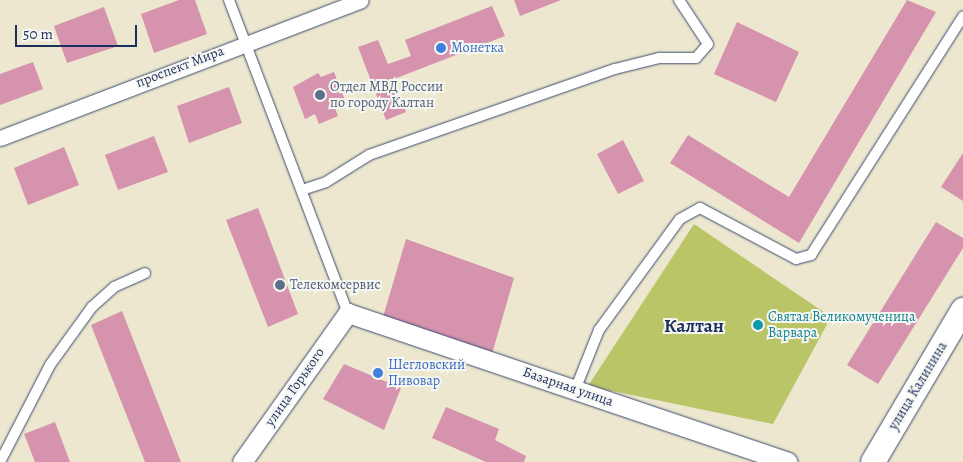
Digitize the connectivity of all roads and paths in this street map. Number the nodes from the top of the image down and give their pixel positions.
1 (229, 0) edge
2 (361, 0) edge
3 (679, 0) edge
4 (963, 16) edge
5 (246, 42) junction
6 (0, 138) edge
7 (302, 190) junction
8 (145, 273) dead end
9 (963, 310) edge
10 (348, 313) junction
11 (575, 390) junction
12 (0, 462) edge
13 (242, 462) edge
14 (787, 462) edge
15 (873, 462) edge

1 - 5 lane
2 - 5 street, проспект Мира
3 - 7 lane
4 - 11 lane
5 - 6 street, проспект Мира
5 - 7 lane
7 - 10 lane
8 - 12 lane
9 - 15 street, улица Калинина
10 - 11 street, Базарная улица
10 - 13 street, улица Горького
11 - 14 street, Базарная улица

